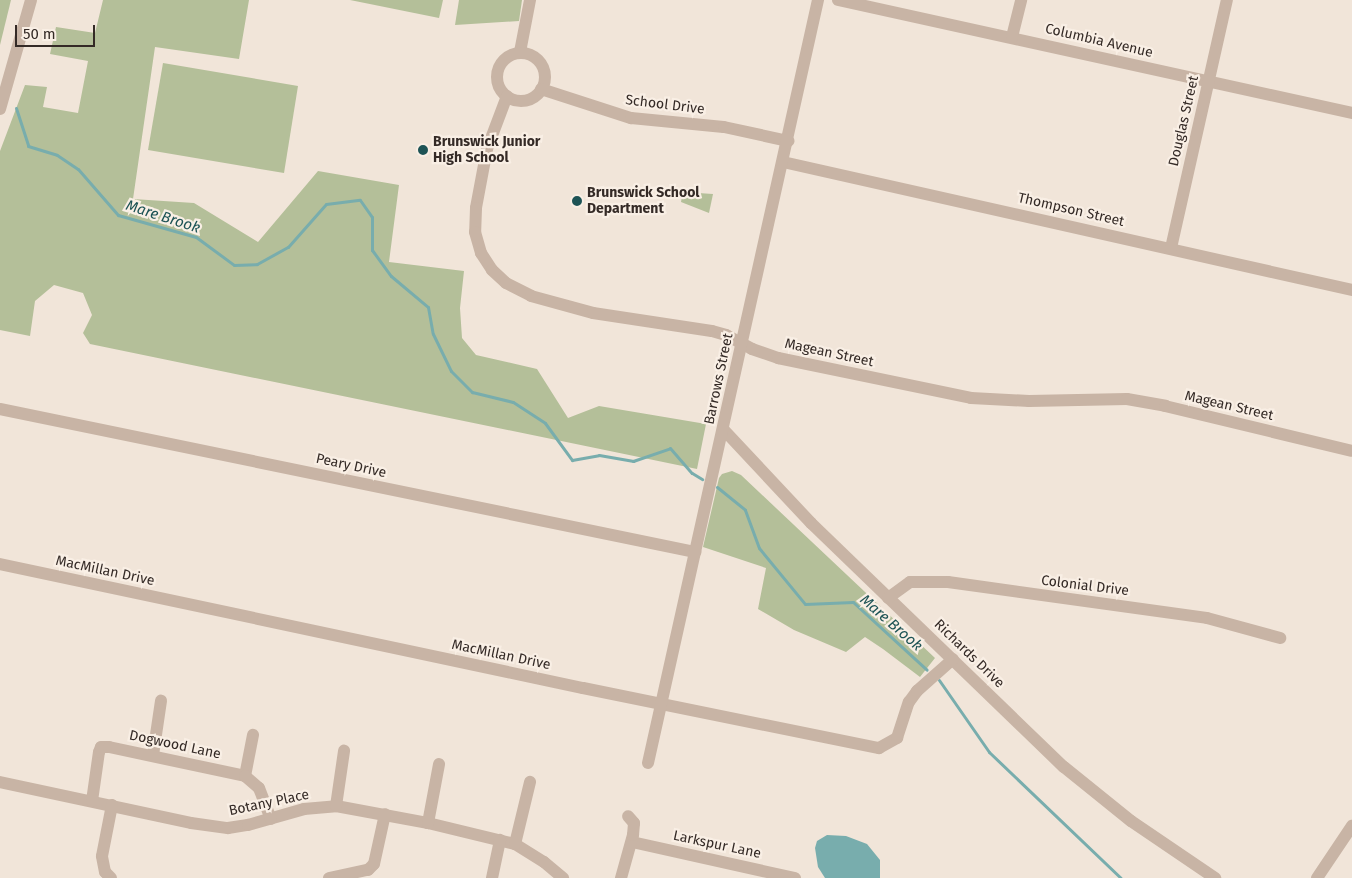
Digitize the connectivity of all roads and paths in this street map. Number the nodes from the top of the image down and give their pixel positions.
1 (32, 0) edge
2 (530, 0) edge
3 (818, 0) edge
4 (838, 0) edge
5 (1021, 0) edge
6 (1227, 0) edge
7 (1012, 37) junction
8 (520, 52) junction
9 (1209, 82) junction
10 (541, 89) junction
11 (507, 96) junction
12 (0, 109) edge
13 (1352, 113) edge
14 (788, 141) junction
15 (783, 162) junction
16 (1171, 248) junction
17 (1352, 290) edge
18 (742, 343) junction
19 (0, 409) edge
20 (723, 429) junction
21 (1352, 451) edge
22 (695, 552) junction
23 (0, 564) edge
24 (888, 598) junction
25 (1280, 638) dead end
26 (953, 659) junction
27 (161, 701) dead end
28 (662, 704) junction
29 (253, 735) dead end
30 (344, 751) dead end
31 (154, 755) junction
32 (648, 763) dead end
33 (439, 764) dead end
34 (244, 776) junction
35 (0, 782) edge
36 (530, 782) dead end
37 (92, 801) junction
38 (112, 806) junction
39 (336, 806) junction
40 (385, 814) junction
41 (628, 816) dead end
42 (271, 819) junction
43 (428, 823) junction
44 (1352, 826) edge
45 (500, 840) junction
46 (632, 842) junction
47 (515, 844) junction
48 (110, 878) edge
49 (329, 878) edge
50 (492, 878) edge
51 (563, 878) edge
52 (621, 878) edge
53 (795, 878) edge
54 (1215, 878) edge
55 (1317, 878) edge

1 - 12 street
2 - 8 street
3 - 14 street, Barrows Street
4 - 7 street, Columbia Avenue
5 - 7 street
6 - 9 street, Douglas Street
7 - 9 street, Columbia Avenue
8 - 10 street
8 - 11 street
9 - 13 street, Columbia Avenue
9 - 16 street, Douglas Street
10 - 11 street
10 - 14 street, School Drive
11 - 18 street, Magean Street
14 - 15 street, Barrows Street
15 - 16 street, Thompson Street
15 - 18 street, Barrows Street
16 - 17 street, Thompson Street
18 - 20 street, Barrows Street
18 - 21 street, Magean Street
19 - 22 street, Peary Drive
20 - 22 street, Barrows Street
20 - 24 street, Richards Drive
22 - 28 street, Barrows Street
23 - 28 street, MacMillan Drive
24 - 25 street, Colonial Drive
24 - 26 street, Richards Drive
26 - 28 street, MacMillan Drive
26 - 54 street, Richards Drive
27 - 31 street
28 - 32 street, Barrows Street
29 - 34 street
30 - 39 street
31 - 34 street, Dogwood Lane
31 - 37 street, Dogwood Lane
33 - 43 street
34 - 42 street
35 - 37 street, Botany Place
36 - 47 street
37 - 38 street, Botany Place
38 - 42 street, Botany Place
38 - 48 street
39 - 40 street, Botany Place
39 - 42 street, Botany Place
40 - 43 street, Botany Place
40 - 49 street
41 - 46 street
43 - 45 street, Botany Place
44 - 55 street
45 - 47 street, Botany Place
45 - 50 street
46 - 52 street
46 - 53 street, Larkspur Lane
47 - 51 street, Botany Place

